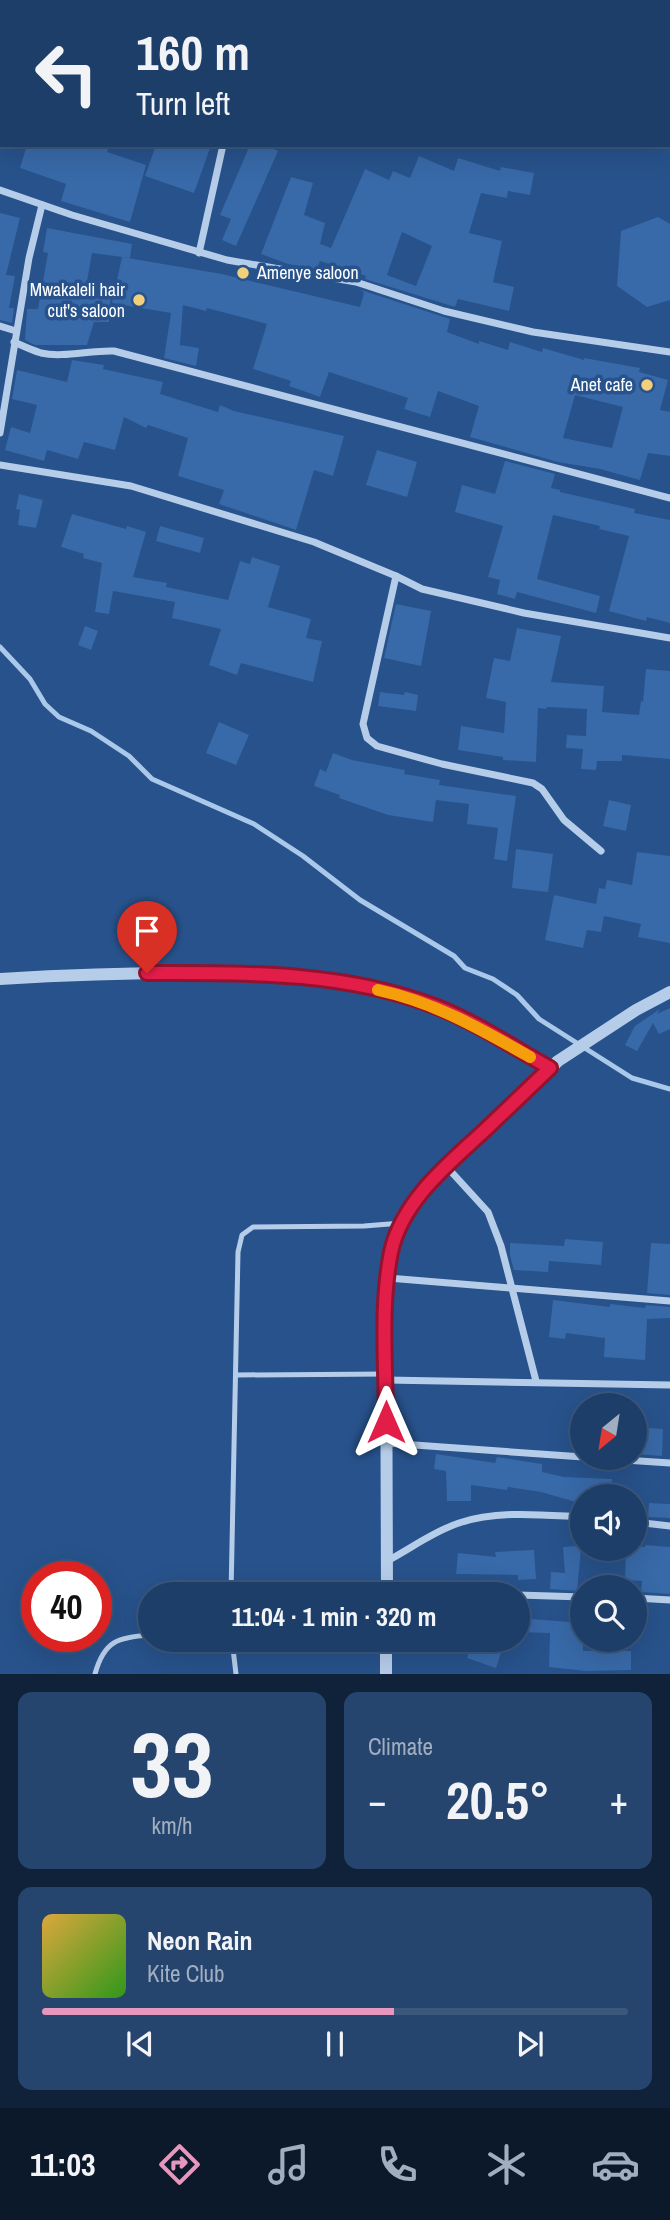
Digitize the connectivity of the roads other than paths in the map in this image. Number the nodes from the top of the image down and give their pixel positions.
1 (223, 147) edge
2 (0, 190) edge
3 (42, 205) junction
4 (199, 253) junction
5 (0, 326) edge
6 (16, 331) junction
7 (14, 342) junction
8 (670, 352) edge
9 (0, 433) edge
10 (0, 465) edge
11 (670, 498) edge
12 (396, 576) junction
13 (670, 638) edge
14 (601, 851) dead end
15 (0, 979) edge
16 (670, 992) edge
17 (550, 1068) junction
18 (446, 1167) junction
19 (402, 1223) junction
20 (388, 1278) junction
21 (511, 1287) junction
22 (670, 1301) edge
23 (236, 1376) junction
24 (386, 1377) junction
25 (536, 1381) junction
26 (670, 1385) edge
27 (386, 1443) junction
28 (570, 1456) edge
29 (648, 1462) edge
30 (670, 1463) edge
31 (570, 1516) edge
32 (647, 1523) edge
33 (670, 1525) edge
34 (387, 1562) junction
35 (231, 1582) edge
36 (387, 1582) edge
37 (530, 1595) edge
38 (570, 1597) edge
39 (647, 1599) edge
40 (670, 1600) edge
41 (138, 1636) edge
42 (233, 1652) edge
43 (386, 1652) edge
44 (94, 1674) edge
45 (236, 1674) edge
46 (386, 1674) edge

1 - 4 street
2 - 3 street
3 - 4 street
3 - 6 street
4 - 8 street
5 - 6 street
6 - 7 street
7 - 9 street
7 - 11 street
10 - 12 street
12 - 13 street
12 - 14 street
15 - 17 street
16 - 17 street
17 - 18 street
18 - 19 street
18 - 21 street
19 - 20 street
19 - 23 lane
20 - 21 street
20 - 24 street
21 - 22 street
21 - 25 street
23 - 24 lane
23 - 35 lane
24 - 25 street
24 - 27 street
25 - 26 street
27 - 28 street
27 - 34 street
29 - 30 street
31 - 34 street
32 - 33 street
34 - 36 street
37 - 38 street
39 - 40 street
41 - 44 lane
42 - 45 lane
43 - 46 street

